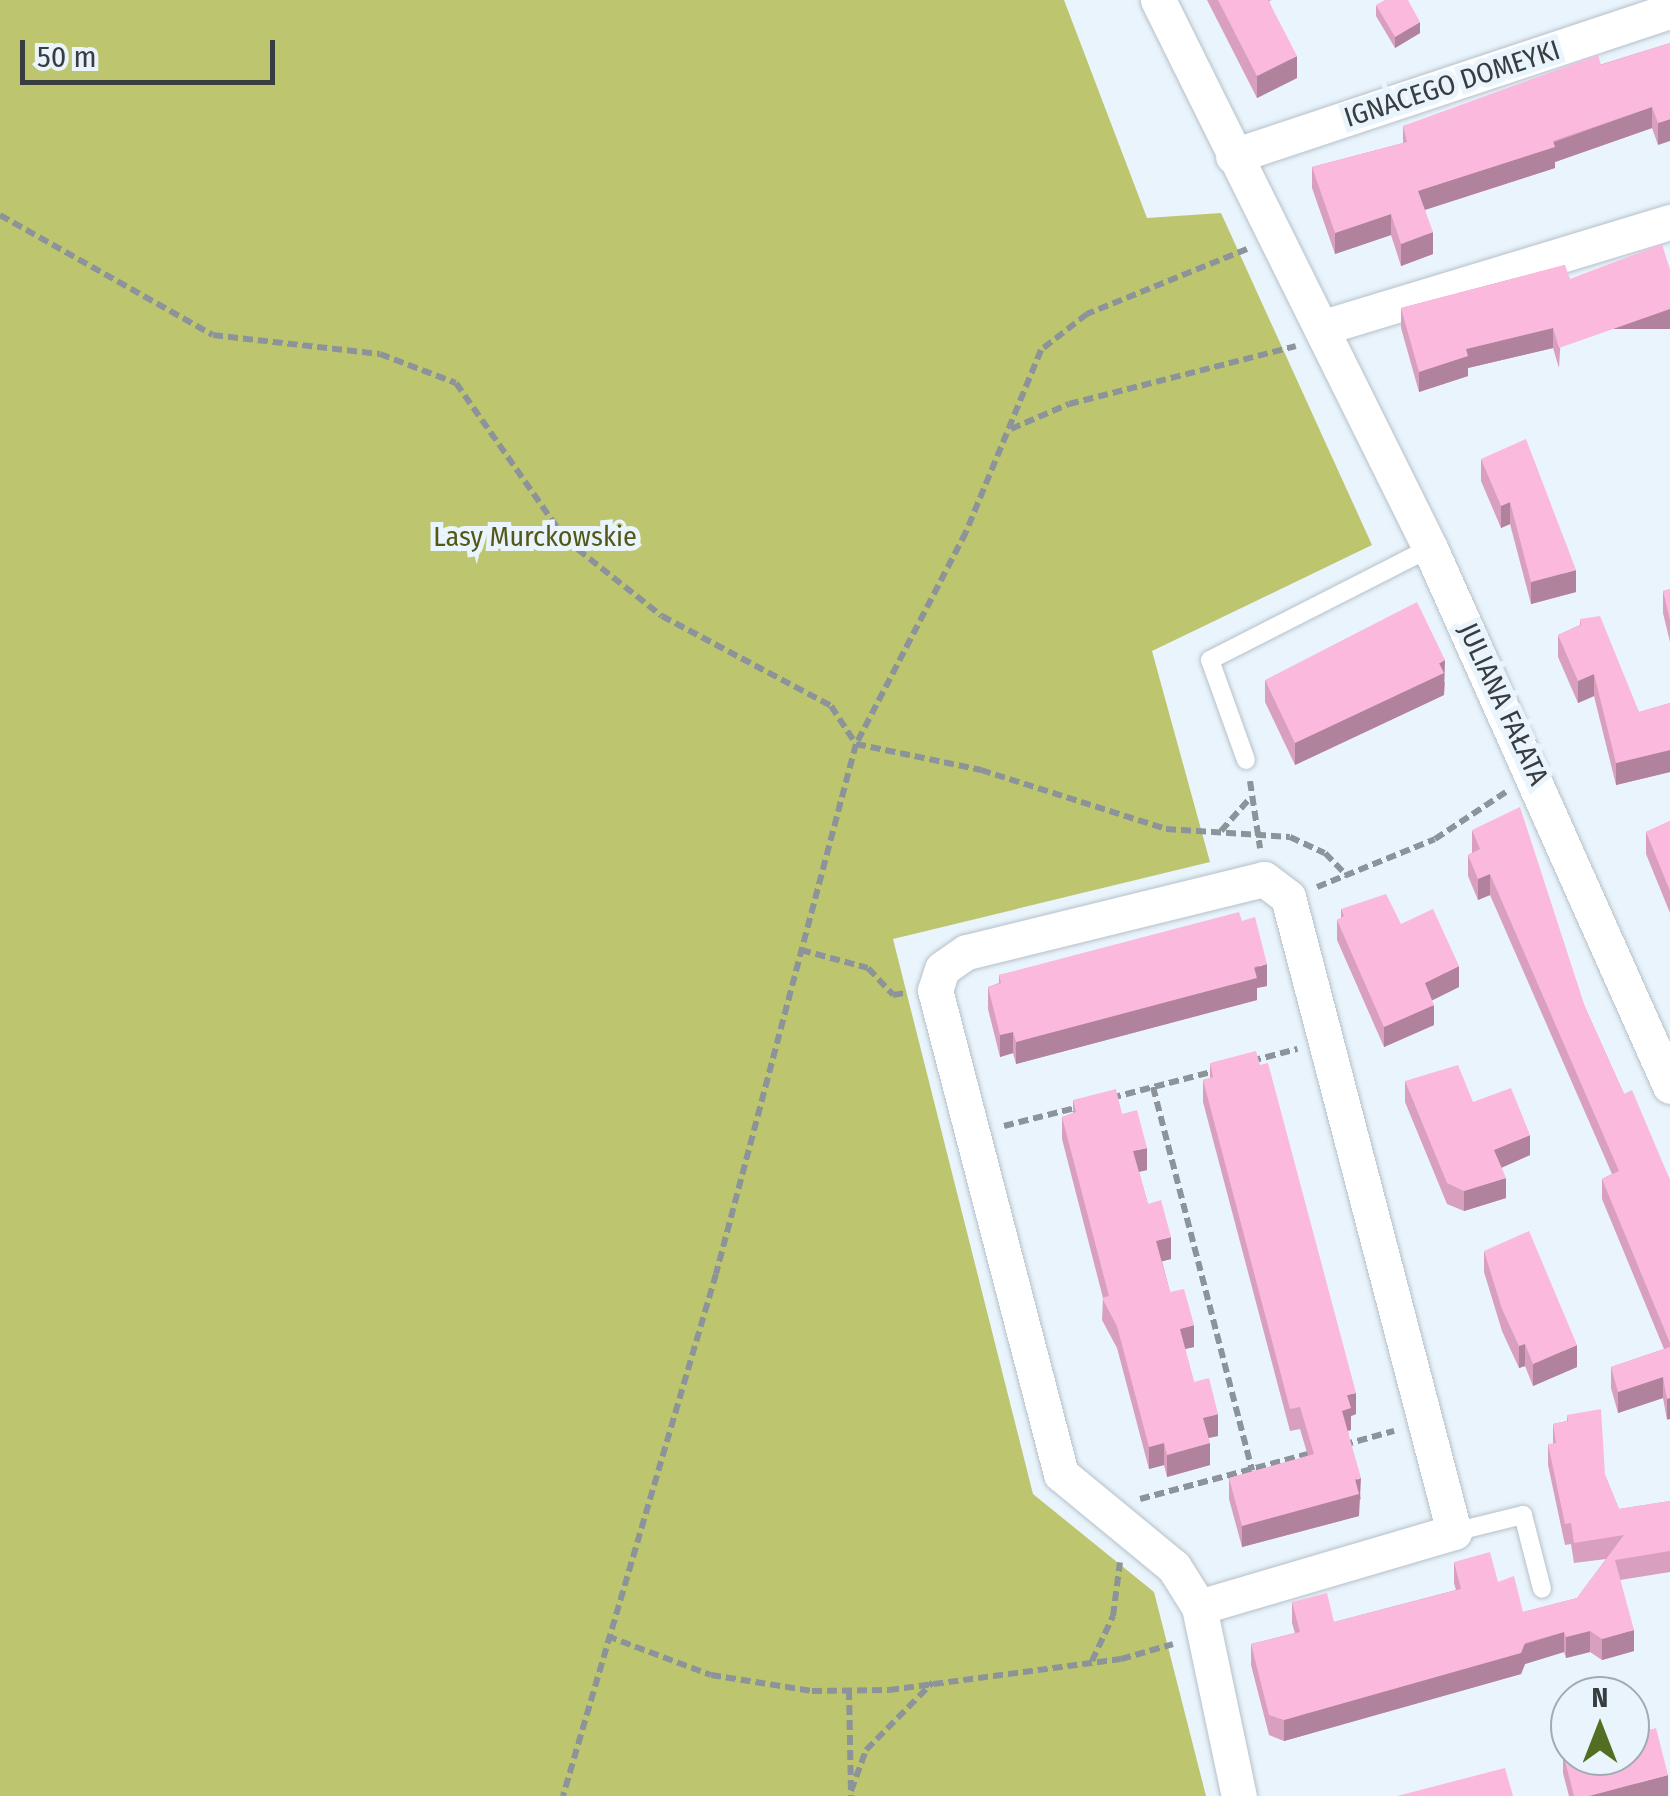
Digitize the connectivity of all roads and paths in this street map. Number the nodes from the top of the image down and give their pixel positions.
1 (1158, 0) edge
2 (1670, 11) edge
3 (1233, 156) junction
4 (0, 215) edge
5 (1670, 222) edge
6 (1276, 236) junction
7 (1326, 331) junction
8 (1010, 430) junction
9 (1430, 548) junction
10 (856, 744) junction
11 (1246, 760) joint
12 (1533, 768) junction
13 (1252, 796) junction
14 (1257, 830) junction
15 (1221, 831) junction
16 (1347, 876) junction
17 (1276, 888) junction
18 (801, 950) junction
19 (935, 990) junction
20 (1311, 1045) dead end
21 (1241, 1064) edge
22 (1224, 1068) edge
23 (1670, 1086) edge
24 (1153, 1087) junction
25 (1100, 1101) edge
26 (1082, 1106) edge
27 (994, 1129) dead end
28 (1404, 1445) dead end
29 (1252, 1470) junction
30 (1114, 1517) junction
31 (1454, 1532) junction
32 (1542, 1589) dead end
33 (1202, 1621) junction
34 (607, 1636) junction
35 (1092, 1661) junction
36 (933, 1682) junction
37 (849, 1690) junction
38 (851, 1793) edge
39 (563, 1796) edge
40 (1239, 1796) edge

1 - 3 street, JULIANA FAŁATA
2 - 3 street, IGNACEGO DOMEYKI
3 - 6 street, JULIANA FAŁATA
4 - 10 path
5 - 7 street
6 - 7 street, JULIANA FAŁATA
6 - 8 path
7 - 8 path
7 - 9 street, JULIANA FAŁATA
8 - 10 path
9 - 11 lane
9 - 12 street, JULIANA FAŁATA
10 - 15 path
10 - 18 path
11 - 13 path
12 - 16 path
12 - 23 street, JULIANA FAŁATA
13 - 14 path
13 - 15 path
14 - 15 path
14 - 16 path
14 - 17 path
16 - 17 path
17 - 19 street
17 - 31 street
18 - 19 path
18 - 34 path
19 - 30 street
20 - 21 path
22 - 24 path
24 - 25 path
24 - 29 path
26 - 27 path
28 - 29 path
29 - 30 path
30 - 33 street
30 - 35 path
31 - 32 lane
31 - 33 street
33 - 35 path
33 - 40 street
34 - 37 path
34 - 39 path
35 - 36 path
36 - 37 path
36 - 38 path
37 - 38 path

